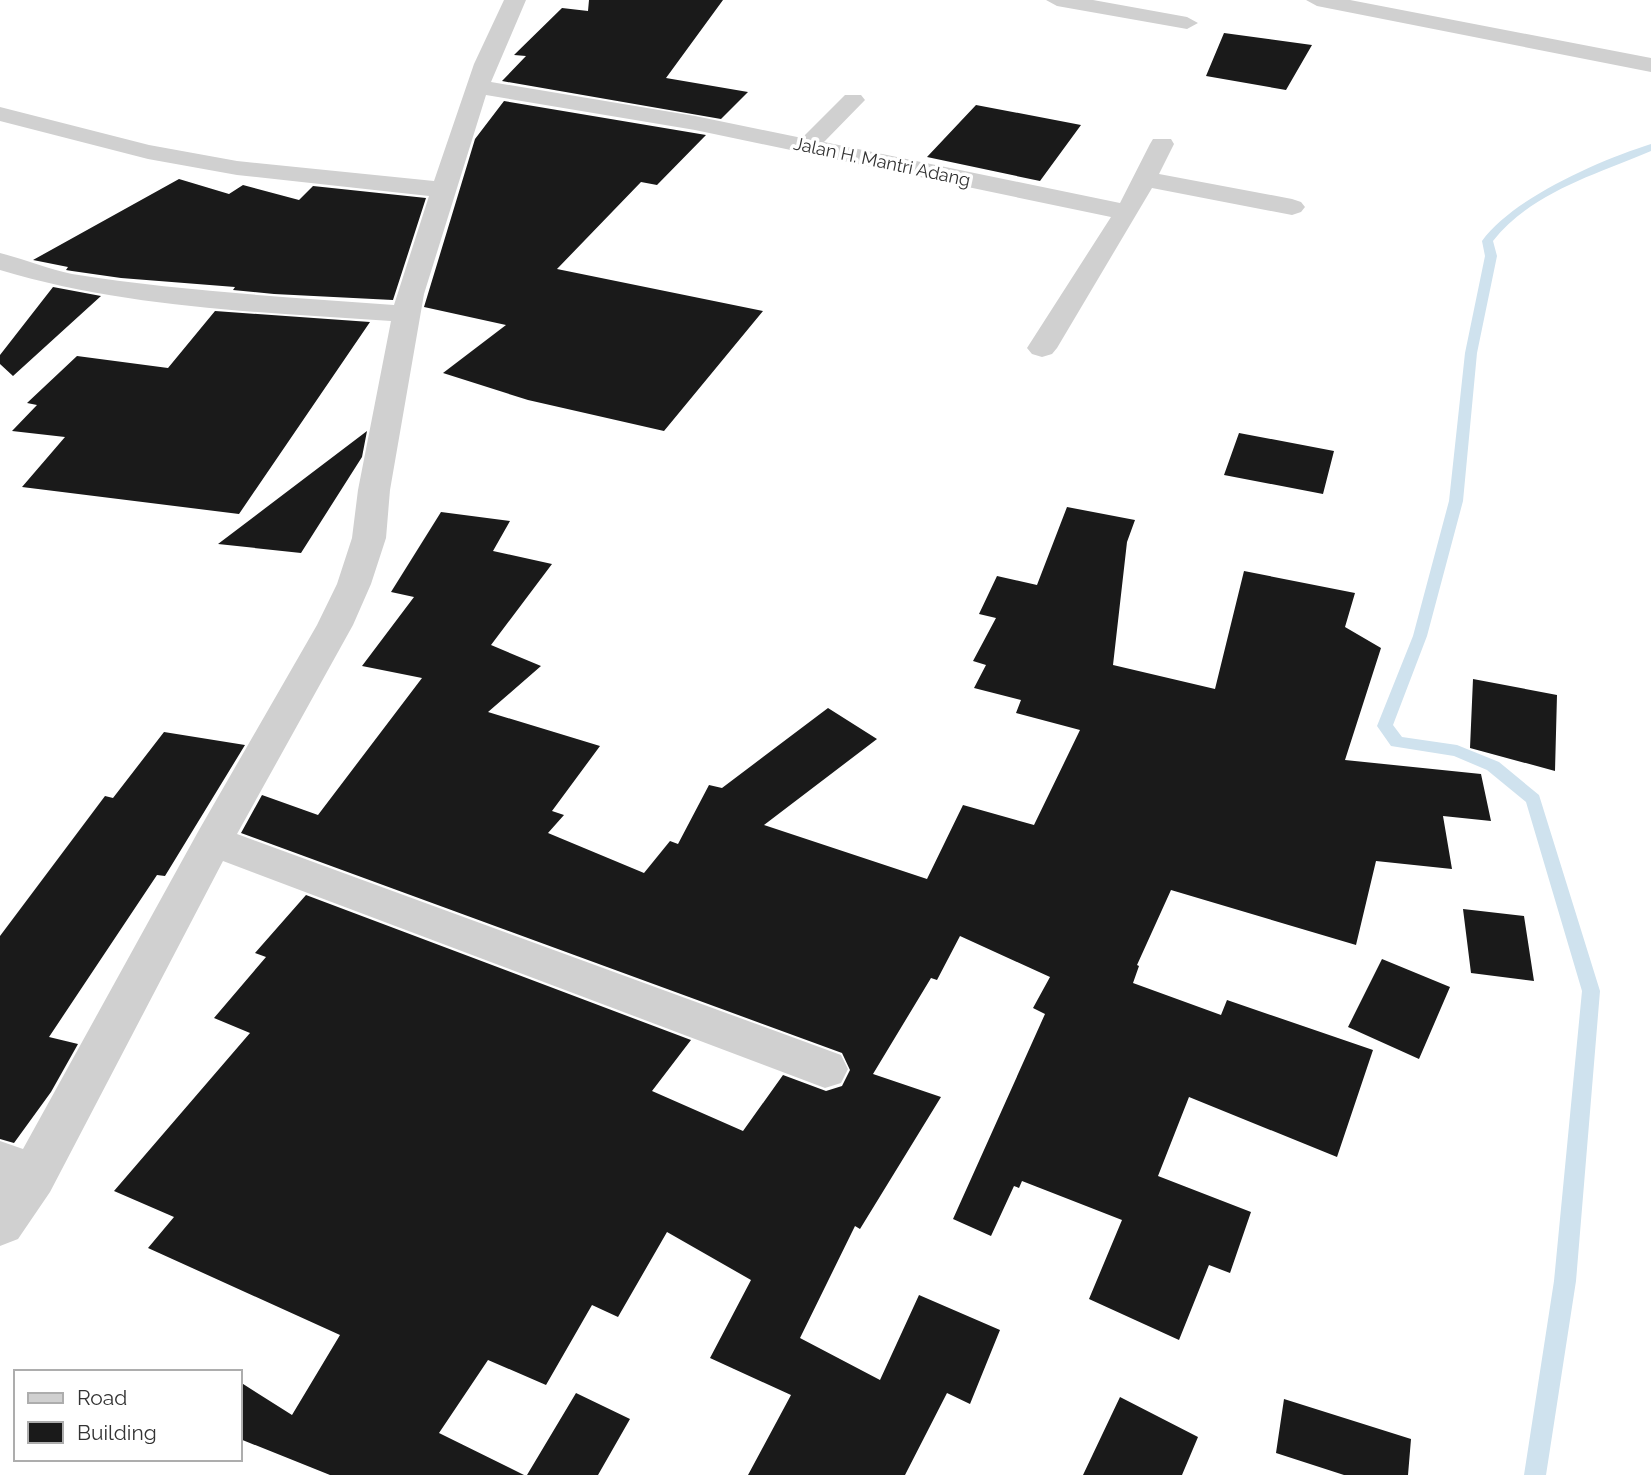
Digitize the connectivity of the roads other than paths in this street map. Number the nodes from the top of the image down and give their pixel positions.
1 (515, 0) edge
2 (1057, 0) edge
3 (1317, 0) edge
4 (1187, 23) dead end
5 (1651, 65) edge
6 (480, 87) junction
7 (853, 100) dead end
8 (1, 115) edge
9 (1162, 145) dead end
10 (806, 146) junction
11 (1144, 179) junction
12 (444, 190) junction
13 (1292, 207) dead end
14 (1127, 212) junction
15 (0, 261) edge
16 (406, 314) junction
17 (1042, 348) dead end
18 (214, 841) junction
19 (825, 1069) dead end
20 (17, 1170) edge
21 (0, 1223) edge

1 - 6 street
2 - 4 street
3 - 5 street
6 - 10 street, Jalan H. Mantri Adang
6 - 12 street
7 - 10 street
8 - 12 street
9 - 11 street
10 - 14 street, Jalan H. Mantri Adang
11 - 13 street
11 - 14 street
12 - 16 street
14 - 17 street
15 - 16 street
16 - 18 street
18 - 19 street
18 - 20 street
20 - 21 street

